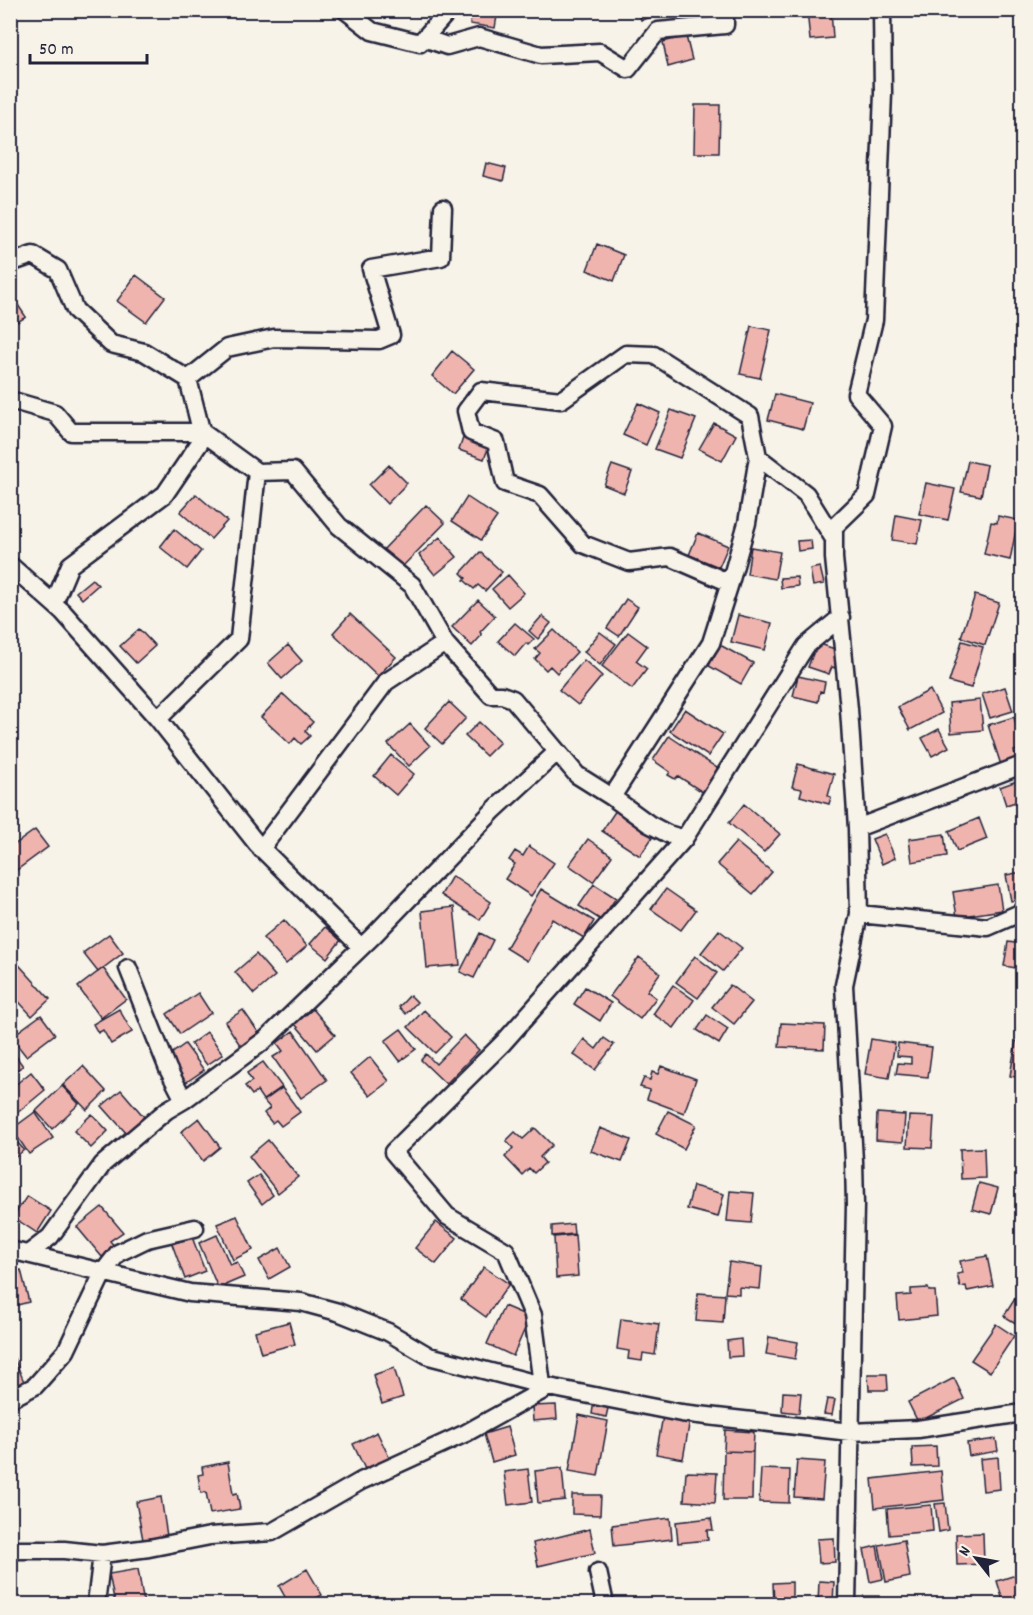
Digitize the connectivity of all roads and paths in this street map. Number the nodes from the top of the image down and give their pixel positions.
1 (345, 10) edge
2 (449, 10) edge
3 (725, 10) edge
4 (882, 10) edge
5 (424, 38) junction
6 (443, 208) dead end
7 (10, 263) edge
8 (188, 379) junction
9 (10, 400) edge
10 (202, 432) junction
11 (758, 457) junction
12 (257, 472) junction
13 (834, 538) junction
14 (10, 565) edge
15 (730, 583) junction
16 (54, 603) junction
17 (841, 617) junction
18 (445, 643) junction
19 (158, 719) junction
20 (557, 752) junction
21 (1023, 765) edge
22 (612, 797) junction
23 (856, 828) junction
24 (684, 839) junction
25 (261, 849) junction
26 (1023, 912) edge
27 (859, 914) junction
28 (361, 947) junction
29 (128, 968) dead end
30 (184, 1100) junction
31 (195, 1228) dead end
32 (10, 1250) edge
33 (28, 1254) junction
34 (104, 1271) junction
35 (545, 1386) junction
36 (10, 1399) edge
37 (1023, 1413) edge
38 (850, 1432) junction
39 (10, 1550) edge
40 (102, 1554) junction
41 (598, 1572) dead end
42 (96, 1605) edge
43 (605, 1605) edge
44 (847, 1605) edge

1 - 5 street
2 - 5 street
3 - 5 street
4 - 13 street
6 - 8 street
7 - 8 street
8 - 10 street
9 - 10 street
10 - 12 street
10 - 16 street
11 - 13 street
11 - 15 street
11 - 15 street
12 - 18 street
12 - 19 street
13 - 17 street
14 - 16 street
15 - 22 street
16 - 19 street
17 - 23 street
17 - 24 street
18 - 20 street
18 - 25 street
19 - 25 street
20 - 22 street
20 - 28 street
21 - 23 street
22 - 24 street
23 - 27 street
24 - 35 street
25 - 28 street
26 - 27 street
27 - 38 street
28 - 30 street
29 - 30 street
30 - 33 street
31 - 34 street
32 - 33 street
33 - 34 street
34 - 35 street
34 - 36 street
35 - 38 street
35 - 40 street
37 - 38 street
38 - 44 street
39 - 40 street
40 - 42 street
41 - 43 street

